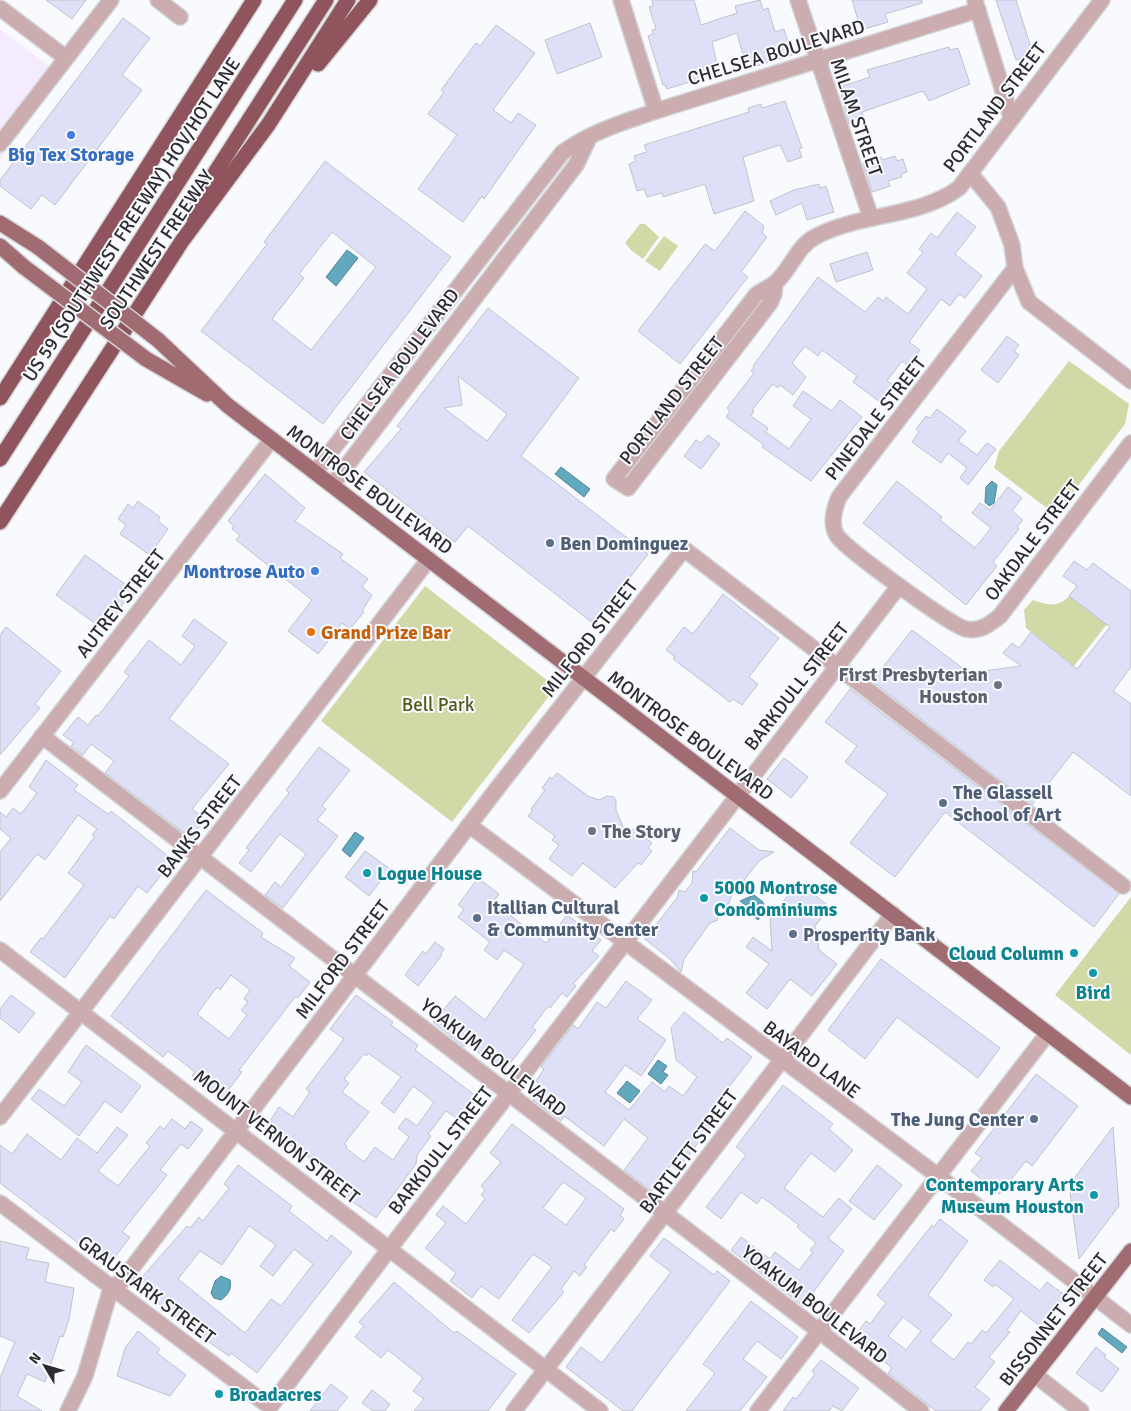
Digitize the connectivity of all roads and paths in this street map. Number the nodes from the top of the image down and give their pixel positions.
1 (110, 0) edge
2 (158, 0) edge
3 (254, 0) edge
4 (295, 0) edge
5 (326, 0) edge
6 (348, 0) edge
7 (370, 0) edge
8 (621, 0) edge
9 (798, 0) edge
10 (1102, 0) edge
11 (976, 5) edge
12 (0, 8) edge
13 (180, 17) dead end
14 (66, 58) junction
15 (817, 61) junction
16 (656, 111) junction
17 (1011, 117) junction
18 (268, 125) junction
19 (589, 138) junction
20 (0, 144) edge
21 (970, 173) junction
22 (871, 218) junction
23 (0, 223) edge
24 (182, 241) junction
25 (0, 246) edge
26 (482, 256) junction
27 (498, 268) junction
28 (1015, 268) junction
29 (775, 283) junction
30 (1131, 381) edge
31 (0, 398) edge
32 (227, 405) junction
33 (272, 439) junction
34 (1131, 443) edge
35 (0, 459) edge
36 (315, 472) junction
37 (332, 485) junction
38 (0, 522) edge
39 (429, 559) junction
40 (899, 586) junction
41 (837, 667) junction
42 (584, 677) junction
43 (42, 736) junction
44 (0, 791) edge
45 (737, 794) junction
46 (469, 825) junction
47 (200, 857) junction
48 (1123, 886) dead end
49 (893, 914) junction
50 (625, 943) junction
51 (0, 950) edge
52 (355, 975) junction
53 (80, 1012) junction
54 (1048, 1033) junction
55 (781, 1061) junction
56 (510, 1094) junction
57 (1131, 1097) edge
58 (0, 1117) edge
59 (237, 1131) junction
60 (938, 1176) junction
61 (0, 1203) edge
62 (665, 1214) junction
63 (390, 1248) junction
64 (1131, 1251) edge
65 (111, 1288) junction
66 (1094, 1296) junction
67 (1131, 1325) edge
68 (820, 1331) junction
69 (545, 1370) junction
70 (1034, 1374) junction
71 (271, 1409) edge
72 (68, 1411) edge
73 (514, 1411) edge
74 (600, 1411) edge
75 (758, 1411) edge
76 (921, 1411) edge
77 (1006, 1411) edge
78 (1081, 1411) edge

1 - 14 street
2 - 13 street
3 - 31 highway
4 - 35 highway, US 59 (SOUTHWEST FREEWAY) HOV/HOT LANE
5 - 24 highway
6 - 18 highway, SOUTHWEST FREEWAY
7 - 18 highway
8 - 16 street
9 - 15 street, MILAM STREET
10 - 17 street, PORTLAND STREET
11 - 15 street, CHELSEA BOULEVARD
11 - 17 street
12 - 14 street
14 - 20 street
15 - 16 street, CHELSEA BOULEVARD
15 - 22 street, MILAM STREET
16 - 19 street, CHELSEA BOULEVARD
17 - 21 street, PORTLAND STREET
18 - 24 highway, SOUTHWEST FREEWAY
19 - 26 street, CHELSEA BOULEVARD
19 - 27 street, CHELSEA BOULEVARD
21 - 22 street, PORTLAND STREET
21 - 28 street
22 - 29 street, PORTLAND STREET
23 - 32 main road, MONTROSE BOULEVARD, bridge
24 - 38 highway, SOUTHWEST FREEWAY
25 - 32 main road, MONTROSE BOULEVARD, bridge
26 - 27 street
26 - 36 street, CHELSEA BOULEVARD
27 - 37 street, CHELSEA BOULEVARD
28 - 30 street
28 - 40 street, PINEDALE STREET
29 - 29 street, PORTLAND STREET
32 - 33 main road, MONTROSE BOULEVARD
33 - 36 main road, MONTROSE BOULEVARD
33 - 43 street, AUTREY STREET
34 - 40 street, OAKDALE STREET
36 - 37 main road, MONTROSE BOULEVARD
37 - 39 main road, MONTROSE BOULEVARD
39 - 42 main road, MONTROSE BOULEVARD
39 - 47 street, BANKS STREET
40 - 41 street, BARKDULL STREET
41 - 42 street, MILFORD STREET
41 - 45 street, BARKDULL STREET
41 - 48 street
42 - 45 main road, MONTROSE BOULEVARD
42 - 46 street, MILFORD STREET
43 - 44 street, AUTREY STREET
43 - 47 street, YOAKUM BOULEVARD
45 - 49 main road, MONTROSE BOULEVARD
45 - 50 street, BARKDULL STREET
46 - 50 street, BAYARD LANE
46 - 52 street, MILFORD STREET
47 - 52 street, YOAKUM BOULEVARD
47 - 53 street, BANKS STREET
49 - 54 main road, MONTROSE BOULEVARD
49 - 55 street, BARTLETT STREET
50 - 55 street, BAYARD LANE
50 - 56 street, BARKDULL STREET
51 - 53 street, MOUNT VERNON STREET
52 - 56 street, YOAKUM BOULEVARD
52 - 59 street, MILFORD STREET
53 - 58 street, BANKS STREET
53 - 59 street, MOUNT VERNON STREET
54 - 57 main road, MONTROSE BOULEVARD
54 - 60 street
55 - 60 street, BAYARD LANE
55 - 62 street, BARTLETT STREET
56 - 62 street, YOAKUM BOULEVARD
56 - 63 street, BARKDULL STREET
59 - 63 street, MOUNT VERNON STREET
59 - 65 street, MILFORD STREET
60 - 66 street, BAYARD LANE
60 - 68 street
61 - 65 street, GRAUSTARK STREET
62 - 68 street, YOAKUM BOULEVARD
62 - 69 street, BARTLETT STREET
63 - 69 street, MOUNT VERNON STREET
63 - 71 street, BARKDULL STREET
64 - 66 main road, BISSONNET STREET
65 - 71 street, GRAUSTARK STREET
65 - 72 street
66 - 67 street, BAYARD LANE
66 - 70 main road, BISSONNET STREET
68 - 75 street
68 - 76 street, YOAKUM BOULEVARD
69 - 73 street, BARTLETT STREET
69 - 74 street, MOUNT VERNON STREET
70 - 77 main road, BISSONNET STREET
70 - 78 street

